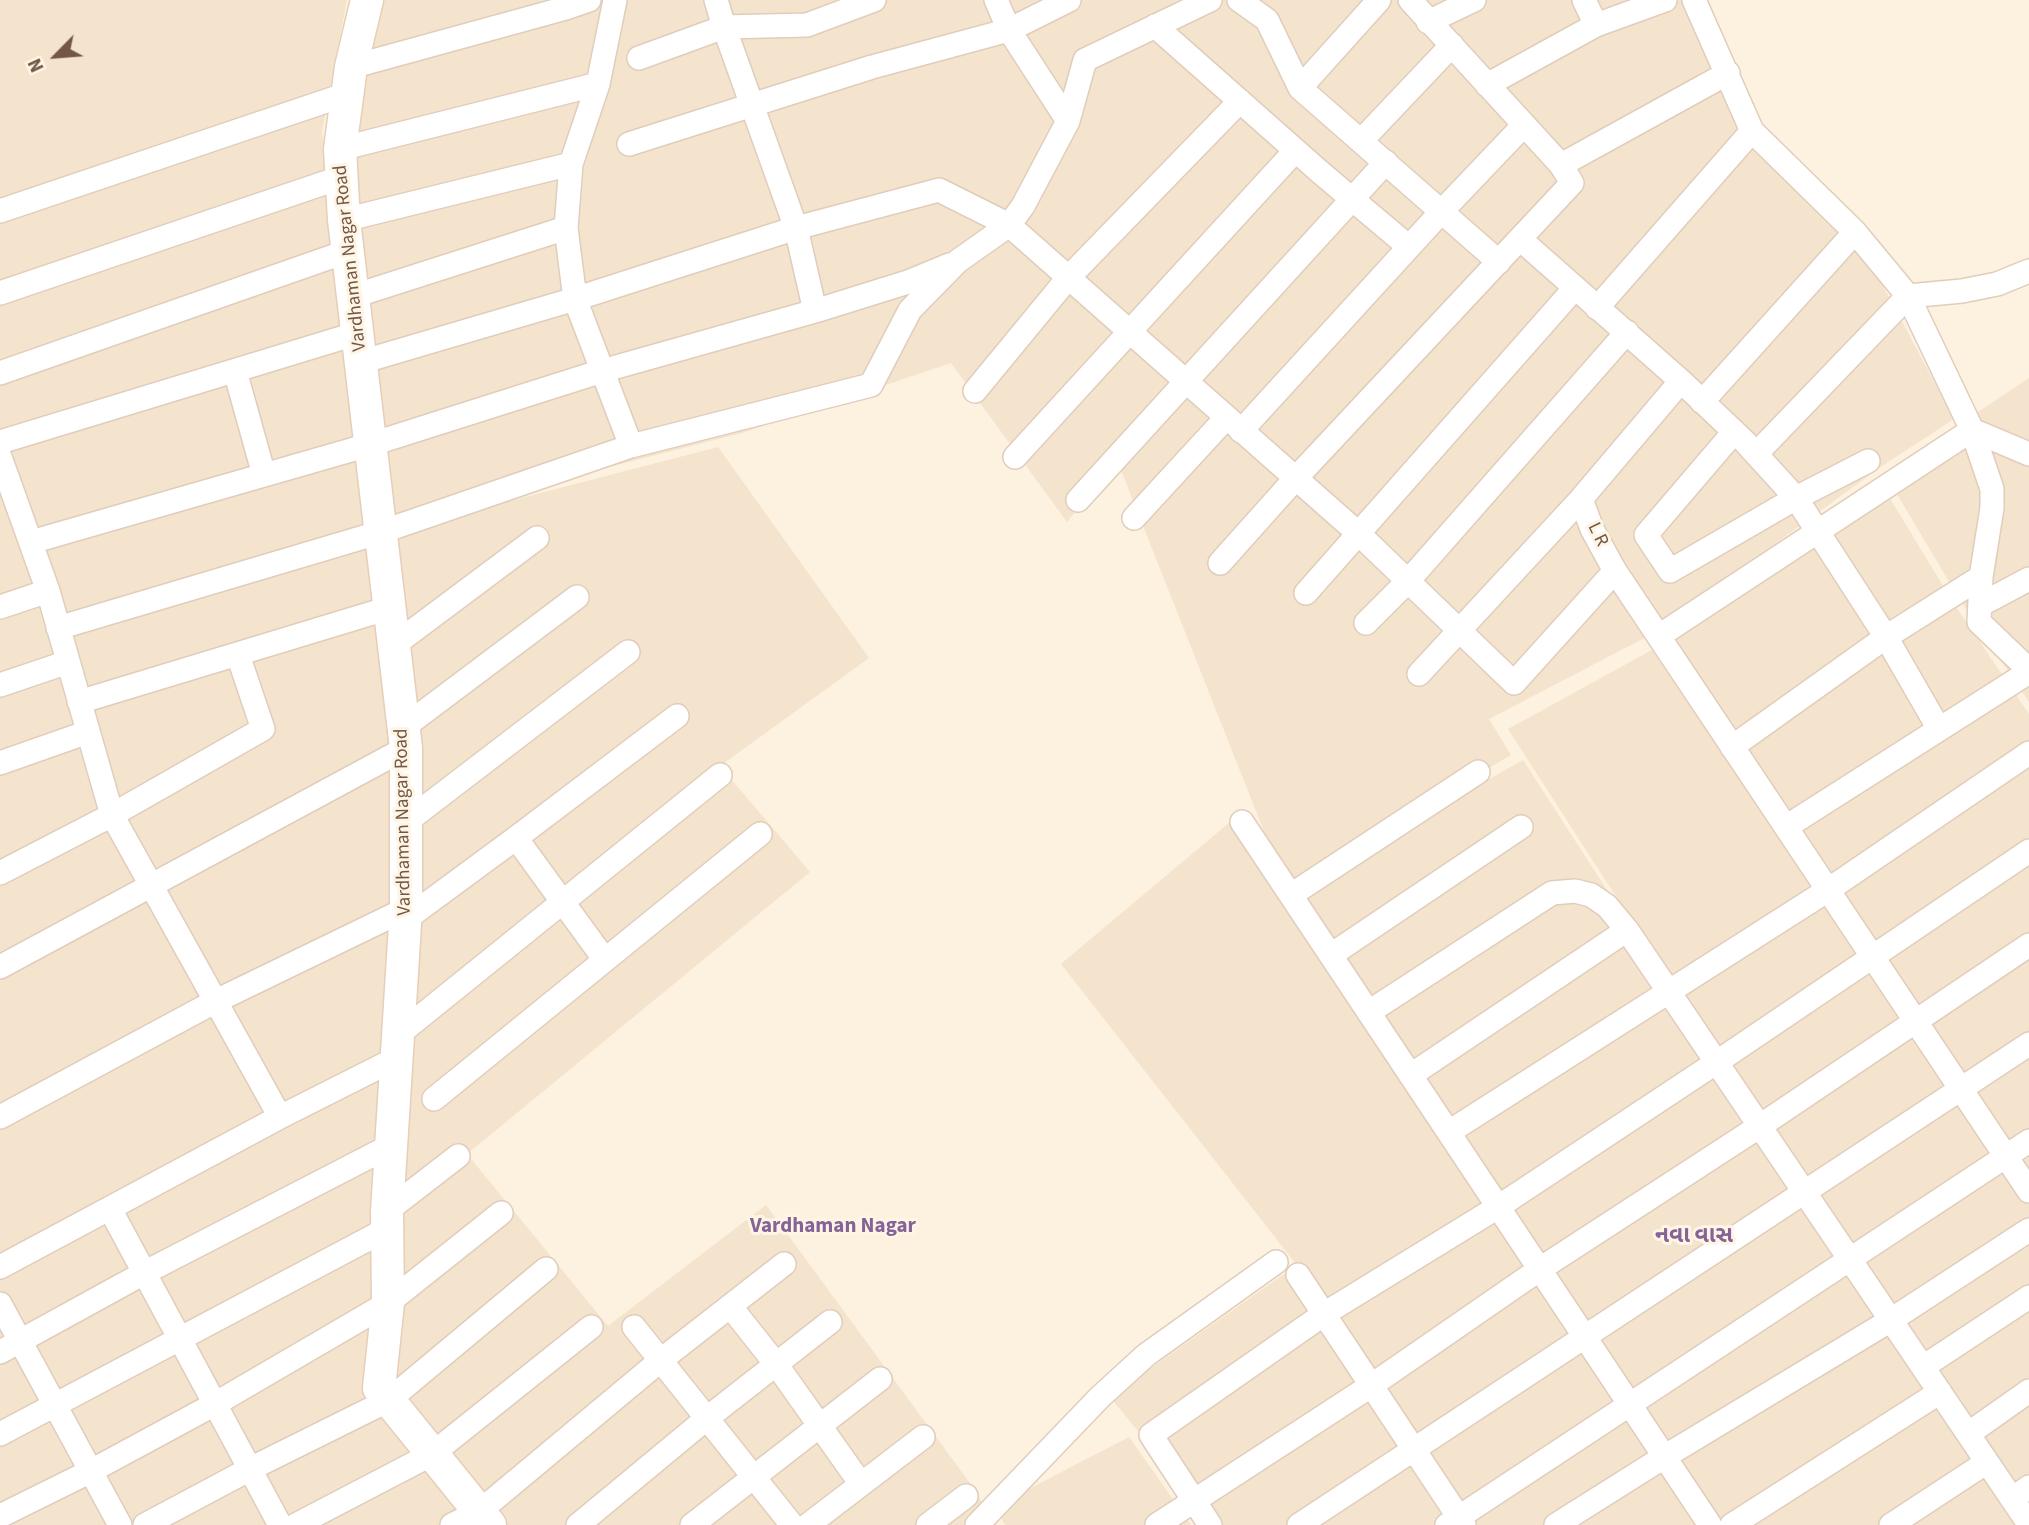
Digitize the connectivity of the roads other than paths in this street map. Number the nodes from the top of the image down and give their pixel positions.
1 (367, 0) edge
2 (589, 0) edge
3 (615, 0) edge
4 (716, 0) edge
5 (874, 0) edge
6 (996, 0) edge
7 (1069, 0) edge
8 (1210, 0) edge
9 (1239, 0) edge
10 (1379, 0) edge
11 (1410, 0) edge
12 (1475, 0) edge
13 (1584, 0) edge
14 (1665, 0) edge
15 (1694, 0) edge
16 (565, 4) edge
17 (1429, 22) junction
18 (1595, 25) junction
19 (1156, 26) junction
20 (724, 27) junction
21 (1009, 30) junction
22 (1452, 46) junction
23 (639, 58) dead end
24 (1728, 74) junction
25 (349, 81) junction
26 (598, 84) junction
27 (1487, 85) junction
28 (1300, 88) junction
29 (1240, 102) junction
30 (753, 105) junction
31 (1068, 121) junction
32 (1524, 125) junction
33 (1752, 131) junction
34 (1361, 141) junction
35 (629, 144) dead end
36 (1295, 151) junction
37 (1386, 162) junction
38 (341, 163) junction
39 (571, 164) junction
40 (1561, 165) junction
41 (1352, 200) junction
42 (0, 211) edge
43 (1442, 211) junction
44 (1009, 225) junction
45 (566, 228) junction
46 (796, 228) junction
47 (1855, 232) junction
48 (346, 236) junction
49 (1520, 239) junction
50 (1409, 247) junction
51 (958, 261) junction
52 (1499, 261) junction
53 (2029, 271) edge
54 (1068, 278) junction
55 (1574, 289) junction
56 (0, 293) edge
57 (354, 296) junction
58 (1908, 296) junction
59 (575, 299) junction
60 (1597, 308) junction
61 (815, 311) junction
62 (1129, 332) junction
63 (1627, 332) junction
64 (360, 348) junction
65 (235, 371) junction
66 (602, 371) junction
67 (0, 373) edge
68 (1185, 381) junction
69 (1681, 382) junction
70 (975, 391) dead end
71 (1702, 402) junction
72 (1234, 425) junction
73 (1972, 430) junction
74 (1734, 432) junction
75 (0, 442) edge
76 (372, 444) junction
77 (631, 446) junction
78 (1756, 454) junction
79 (2029, 454) edge
80 (0, 457) edge
81 (1015, 457) dead end
82 (1868, 461) dead end
83 (264, 475) junction
84 (1295, 479) junction
85 (4, 482) edge
86 (1796, 498) junction
87 (1581, 499) junction
88 (1078, 500) dead end
89 (1134, 518) dead end
90 (381, 532) junction
91 (1820, 532) junction
92 (1359, 534) junction
93 (537, 538) dead end
94 (31, 542) junction
95 (1220, 563) dead end
96 (1615, 571) junction
97 (1981, 576) junction
98 (2029, 579) edge
99 (1409, 580) junction
100 (48, 592) junction
101 (1306, 593) dead end
102 (577, 597) dead end
103 (1980, 605) junction
104 (0, 607) edge
105 (389, 608) junction
106 (1366, 623) dead end
107 (58, 628) junction
108 (1461, 630) junction
109 (1658, 636) junction
110 (1886, 637) junction
111 (394, 645) junction
112 (628, 652) dead end
113 (238, 655) junction
114 (2025, 661) edge
115 (68, 662) junction
116 (1419, 674) dead end
117 (0, 685) edge
118 (79, 702) junction
119 (677, 716) dead end
120 (1939, 729) junction
121 (88, 732) junction
122 (405, 737) junction
123 (1732, 747) junction
124 (2029, 753) edge
125 (0, 763) edge
126 (1478, 772) dead end
127 (720, 775) dead end
128 (112, 815) junction
129 (406, 822) junction
130 (1242, 822) dead end
131 (1521, 827) dead end
132 (1786, 827) junction
133 (760, 834) dead end
134 (516, 838) junction
135 (2029, 851) edge
136 (0, 873) edge
137 (150, 885) junction
138 (1828, 890) junction
139 (1291, 895) junction
140 (561, 903) junction
141 (406, 914) junction
142 (1627, 930) junction
143 (2029, 945) edge
144 (1331, 956) junction
145 (1873, 957) junction
146 (605, 960) junction
147 (0, 967) edge
148 (1669, 991) junction
149 (214, 1002) junction
150 (1369, 1012) junction
151 (1915, 1020) junction
152 (2029, 1044) edge
153 (398, 1046) junction
154 (1717, 1062) junction
155 (1411, 1075) junction
156 (1961, 1090) junction
157 (434, 1099) dead end
158 (279, 1117) junction
159 (0, 1118) edge
160 (1760, 1126) junction
161 (1449, 1132) junction
162 (2029, 1141) edge
163 (390, 1146) junction
164 (458, 1156) dead end
165 (2006, 1157) junction
166 (2029, 1191) edge
167 (1805, 1193) junction
168 (1498, 1207) junction
169 (110, 1209) junction
170 (501, 1213) dead end
171 (387, 1220) junction
172 (2029, 1230) edge
173 (1851, 1260) junction
174 (1276, 1262) dead end
175 (784, 1264) dead end
176 (0, 1267) edge
177 (546, 1269) dead end
178 (1540, 1269) junction
179 (144, 1273) junction
180 (1298, 1275) dead end
181 (2029, 1297) edge
182 (388, 1303) junction
183 (0, 1304) edge
184 (730, 1306) junction
185 (1324, 1314) junction
186 (1891, 1320) junction
187 (830, 1322) dead end
188 (591, 1327) dead end
189 (634, 1327) dead end
190 (1584, 1336) junction
191 (180, 1339) junction
192 (10, 1347) edge
193 (662, 1360) junction
194 (776, 1364) junction
195 (1923, 1367) junction
196 (880, 1379) dead end
197 (1371, 1385) junction
198 (2029, 1391) edge
199 (1940, 1392) junction
200 (389, 1400) junction
201 (215, 1404) junction
202 (1629, 1404) junction
203 (55, 1405) junction
204 (706, 1419) junction
205 (819, 1424) junction
206 (0, 1434) edge
207 (1968, 1434) junction
208 (923, 1437) dead end
209 (1414, 1449) junction
210 (432, 1454) junction
211 (1664, 1457) junction
212 (1987, 1462) junction
213 (250, 1469) junction
214 (91, 1472) junction
215 (752, 1476) junction
216 (861, 1484) junction
217 (2020, 1493) edge
218 (966, 1496) dead end
219 (1194, 1500) junction
220 (0, 1516) edge
221 (485, 1518) edge
222 (1457, 1522) edge
223 (2029, 1524) edge
224 (120, 1525) edge
225 (145, 1525) edge
226 (280, 1525) edge
227 (296, 1525) edge
228 (452, 1525) edge
229 (578, 1525) edge
230 (692, 1525) edge
231 (792, 1525) edge
232 (808, 1525) edge
233 (928, 1525) edge
234 (977, 1525) edge
235 (1157, 1525) edge
236 (1210, 1525) edge
237 (1299, 1525) edge
238 (1556, 1525) edge
239 (1710, 1525) edge
240 (1732, 1525) edge
241 (1891, 1525) edge

1 - 25 street, Vardhaman Nagar Road
2 - 16 street
3 - 26 street
4 - 20 street
5 - 20 street
6 - 21 street
7 - 21 street
8 - 19 street
9 - 28 street
10 - 28 street
11 - 17 street
12 - 17 street
13 - 18 street
14 - 18 street
15 - 24 street
16 - 25 street
17 - 22 street
18 - 27 street
19 - 29 street
19 - 31 street
20 - 23 street
20 - 30 street
21 - 30 street
21 - 31 street
22 - 27 street
22 - 34 street
24 - 33 street
24 - 40 street
25 - 38 street, Vardhaman Nagar Road
25 - 42 street
26 - 38 street
26 - 39 street
27 - 32 street
28 - 34 street
29 - 36 street
29 - 54 street
30 - 35 street
30 - 46 street
31 - 44 street
32 - 40 street
32 - 43 street
33 - 47 street
33 - 60 street
34 - 37 street
36 - 41 street
36 - 62 street
37 - 41 street
37 - 43 street
38 - 48 street, Vardhaman Nagar Road
38 - 56 street
39 - 45 street
39 - 48 street
40 - 49 street
41 - 50 street
41 - 68 street
43 - 50 street
43 - 52 street
44 - 46 street
44 - 51 street
44 - 54 street
45 - 57 street
45 - 59 street
46 - 59 street
46 - 61 street
47 - 58 street
47 - 71 street
48 - 57 street, Vardhaman Nagar Road
48 - 67 street
49 - 52 street
49 - 55 street
50 - 72 street
51 - 61 street
51 - 77 street
52 - 84 street
53 - 58 street
54 - 62 street
54 - 70 street
55 - 60 street
55 - 92 street
57 - 64 street, Vardhaman Nagar Road
58 - 73 street
58 - 78 street
59 - 64 street
59 - 66 street
60 - 63 street
61 - 66 street
62 - 68 street
62 - 81 street
63 - 69 street
63 - 99 street
64 - 65 street
64 - 76 street, Vardhaman Nagar Road
65 - 75 street
65 - 83 street
66 - 76 street
66 - 77 street
68 - 72 street
68 - 88 street
69 - 71 street
69 - 87 street
71 - 74 street
72 - 84 street
72 - 89 street
73 - 79 street
73 - 91 street
73 - 97 street
74 - 78 street
74 - 86 street
76 - 83 street
76 - 90 street, Vardhaman Nagar Road
77 - 90 street
78 - 86 street
80 - 85 street
82 - 86 street
83 - 94 street
84 - 92 street
84 - 95 street
85 - 94 street
86 - 91 street
87 - 96 street, L R
87 - 108 street
90 - 105 street, Vardhaman Nagar Road
90 - 107 street
91 - 109 street
91 - 110 street
92 - 99 street
92 - 101 street
93 - 111 street
94 - 100 street
96 - 108 street
96 - 109 street, L R
97 - 103 street
97 - 110 street
98 - 103 street
99 - 106 street
99 - 108 street
100 - 104 street
100 - 107 street
102 - 122 street
103 - 114 street
105 - 111 street, Vardhaman Nagar Road
105 - 113 street
107 - 115 street
108 - 116 street
109 - 123 street, L R
110 - 120 street
110 - 123 street
111 - 122 street, Vardhaman Nagar Road
112 - 129 street
113 - 118 street
113 - 128 street
114 - 120 street
115 - 117 street
115 - 118 street
118 - 121 street
119 - 134 street
120 - 132 street
121 - 125 street
121 - 128 street
122 - 129 street, Vardhaman Nagar Road
122 - 137 street
123 - 132 street, L R
124 - 138 street
126 - 139 street
127 - 140 street
128 - 136 street
128 - 137 street
129 - 141 street, Vardhaman Nagar Road
130 - 139 street
131 - 144 street
132 - 138 street, L R
133 - 146 street
134 - 140 street
134 - 141 street
135 - 145 street
137 - 147 street
137 - 149 street
138 - 145 street, L R
138 - 148 street
139 - 144 street
140 - 146 street
140 - 153 street
141 - 149 street
141 - 153 street, Vardhaman Nagar Road
142 - 148 street
142 - 150 street
142 - 155 street
143 - 151 street
144 - 150 street
145 - 151 street, L R
145 - 154 street
146 - 157 street
148 - 154 street
148 - 161 street
149 - 158 street
149 - 159 street
150 - 155 street
151 - 156 street, L R
151 - 160 street
152 - 156 street
153 - 158 street
153 - 163 street, Vardhaman Nagar Road
154 - 160 street
154 - 168 street
155 - 161 street
156 - 165 street, L R
156 - 167 street
158 - 169 street
160 - 167 street
160 - 178 street
161 - 168 street
162 - 165 street
163 - 171 street, Vardhaman Nagar Road
163 - 179 street
164 - 171 street
165 - 166 street, L R
165 - 173 street
167 - 173 street
167 - 190 street
168 - 178 street
168 - 185 street
169 - 176 street
169 - 179 street
170 - 182 street
171 - 182 street, Vardhaman Nagar Road
171 - 191 street
172 - 186 street
173 - 186 street
173 - 202 street
174 - 234 street
175 - 184 street
177 - 200 street
178 - 190 street
178 - 197 street
179 - 191 street
179 - 192 street
180 - 185 street
181 - 195 street
182 - 200 street, Vardhaman Nagar Road
182 - 201 street
183 - 192 street
184 - 193 street
184 - 194 street
185 - 197 street
185 - 219 street
186 - 195 street
186 - 211 street
187 - 194 street
188 - 210 street
189 - 193 street
190 - 202 street
190 - 209 street
191 - 201 street
191 - 203 street
192 - 203 street
193 - 204 street
193 - 221 street
194 - 204 street
194 - 205 street
195 - 199 street
196 - 205 street
197 - 209 street
197 - 219 street
198 - 207 street
199 - 207 street
199 - 240 street
200 - 210 street, Vardhaman Nagar Road
200 - 213 street
201 - 213 street
201 - 214 street
202 - 211 street
202 - 222 street
203 - 206 street
203 - 214 street
204 - 215 street
204 - 229 street
205 - 215 street
205 - 216 street
207 - 212 street
208 - 216 street
209 - 222 street
209 - 237 street
210 - 221 street, Vardhaman Nagar Road
210 - 227 street
211 - 238 street
211 - 239 street
212 - 217 street
212 - 241 street
213 - 225 street
213 - 226 street
214 - 220 street
214 - 224 street
215 - 230 street
215 - 231 street
216 - 232 street
217 - 223 street
218 - 233 street
219 - 235 street
219 - 236 street
221 - 228 street

